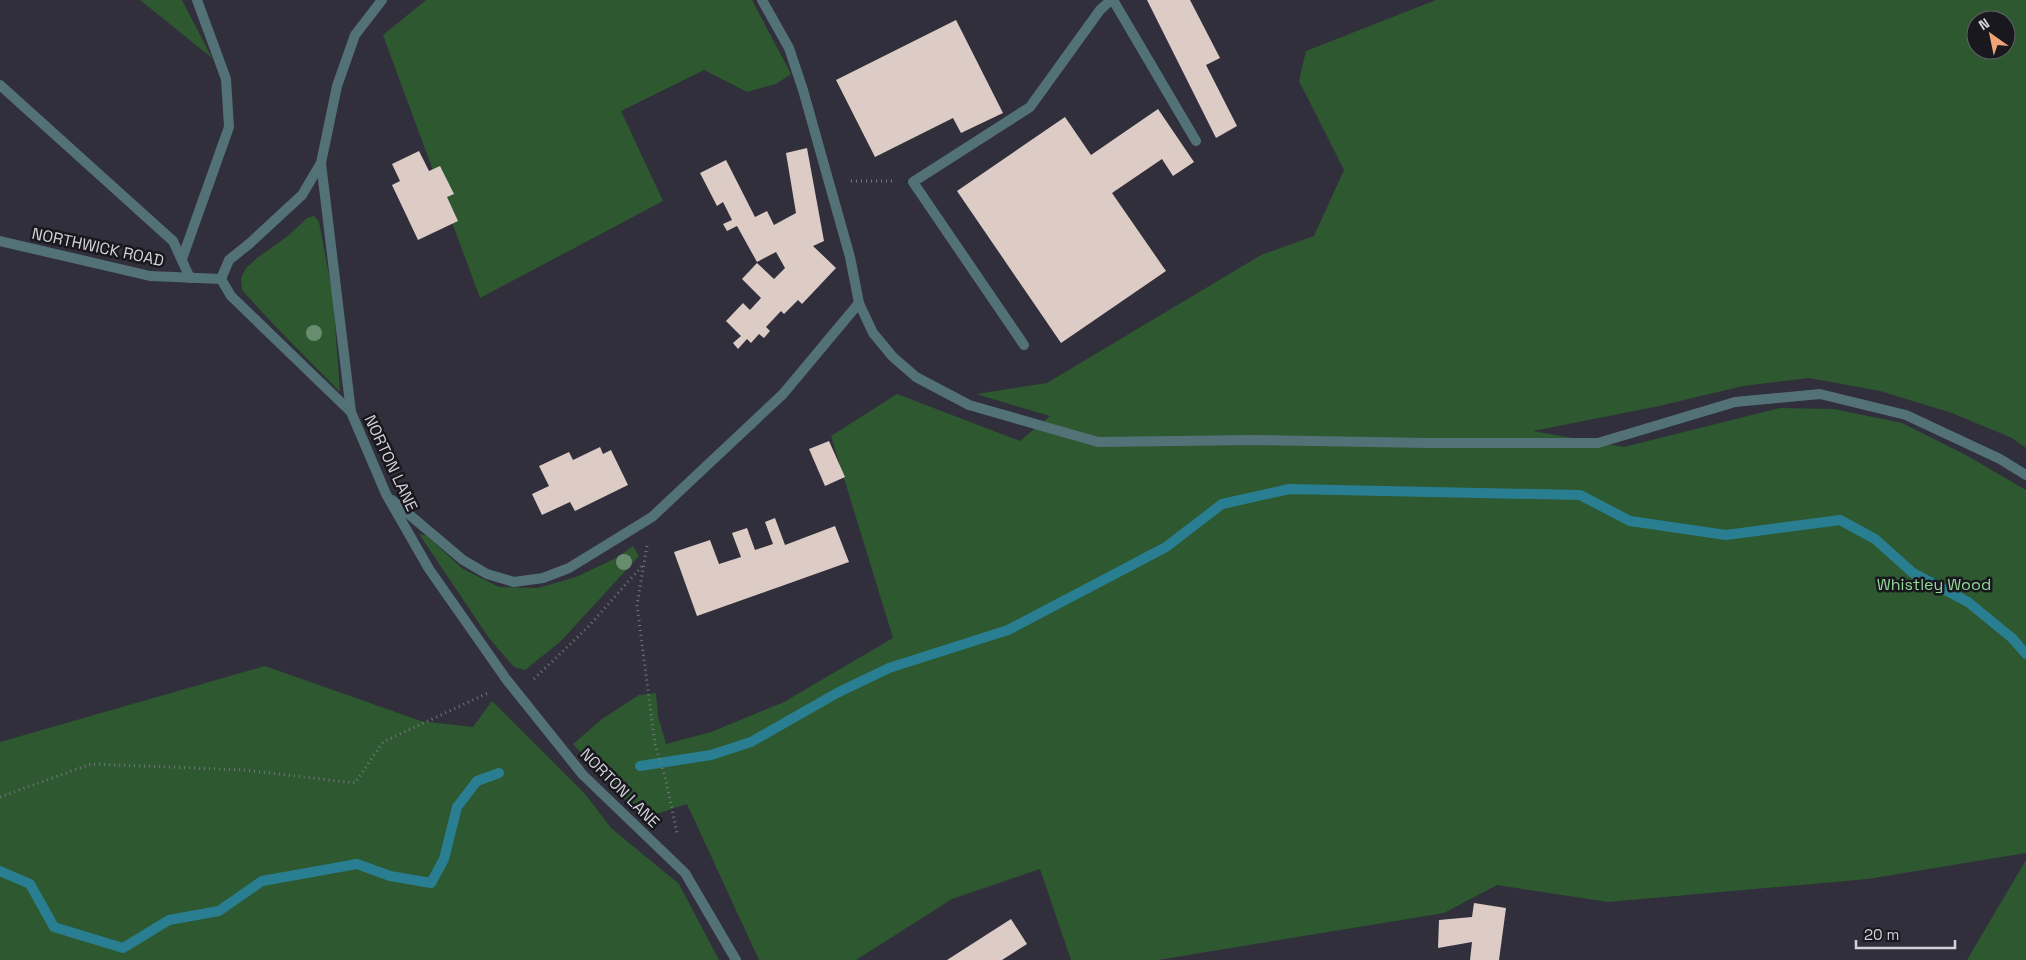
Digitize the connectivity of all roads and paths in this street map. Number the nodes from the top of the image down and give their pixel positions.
1 (197, 0) edge
2 (382, 0) edge
3 (762, 0) edge
4 (1094, 0) edge
5 (1112, 0) edge
6 (1100, 10) junction
7 (0, 84) edge
8 (1196, 142) dead end
9 (321, 163) junction
10 (828, 182) junction
11 (913, 182) junction
12 (0, 240) edge
13 (182, 259) junction
14 (190, 278) junction
15 (221, 279) junction
16 (859, 304) junction
17 (1024, 345) dead end
18 (350, 412) junction
19 (2026, 475) edge
20 (386, 494) junction
21 (506, 679) junction
22 (518, 694) junction
23 (0, 797) edge
24 (678, 836) dead end
25 (736, 960) edge

1 - 13 street
2 - 9 street
3 - 10 street
4 - 6 street
5 - 6 street
5 - 8 street
6 - 11 street
7 - 13 street
9 - 15 street
9 - 18 street
10 - 11 path
10 - 16 street
11 - 17 street
12 - 14 street, NORTHWICK ROAD
13 - 14 street
14 - 15 street, NORTHWICK ROAD
15 - 18 street, NORTON LANE
16 - 19 street
16 - 20 street
18 - 20 street, NORTON LANE
20 - 21 street, NORTON LANE
21 - 22 street, NORTON LANE
21 - 23 path
22 - 24 path
22 - 25 street, NORTON LANE

